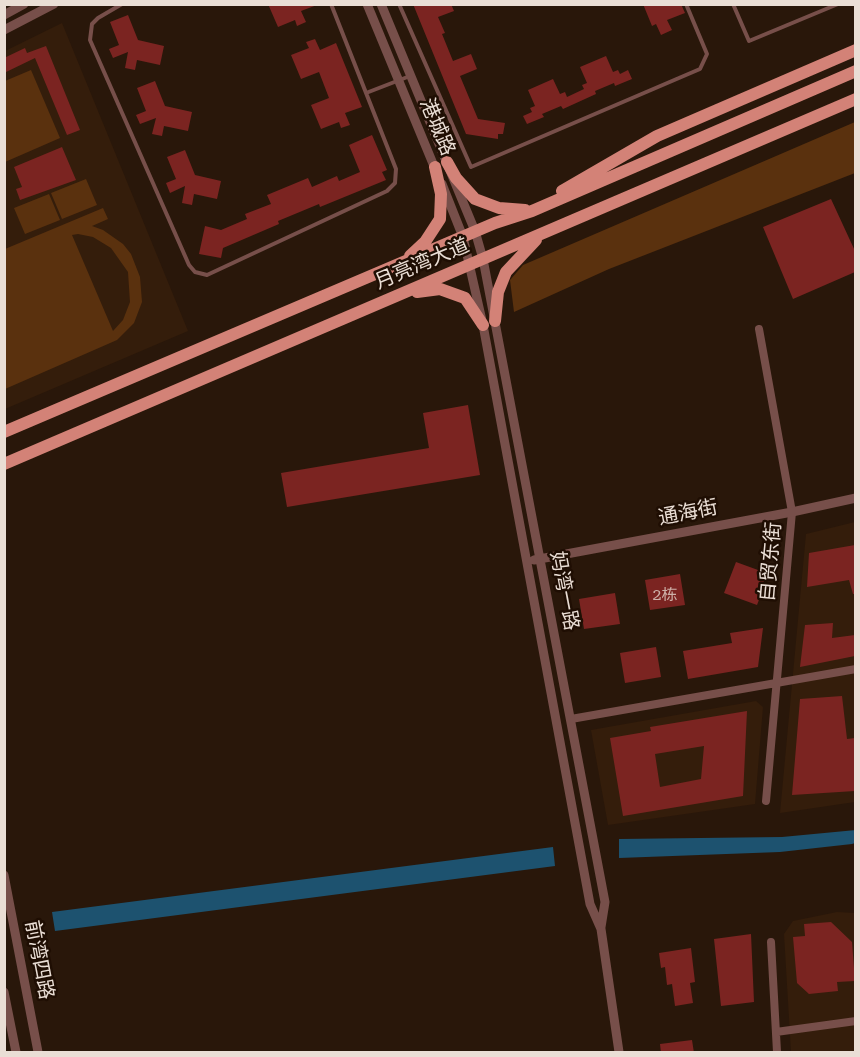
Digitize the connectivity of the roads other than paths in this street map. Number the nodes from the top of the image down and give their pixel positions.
1 (24, 4) edge
2 (54, 4) edge
3 (122, 4) edge
4 (331, 4) edge
5 (367, 4) edge
6 (381, 4) edge
7 (399, 4) edge
8 (686, 4) edge
9 (734, 4) edge
10 (838, 4) edge
11 (4, 15) edge
12 (4, 30) edge
13 (855, 50) edge
14 (855, 71) edge
15 (410, 75) junction
16 (398, 80) junction
17 (366, 93) junction
18 (855, 99) edge
19 (441, 165) junction
20 (545, 205) junction
21 (532, 211) junction
22 (553, 229) junction
23 (476, 231) junction
24 (464, 237) junction
25 (483, 259) junction
26 (471, 264) junction
27 (394, 266) junction
28 (401, 294) junction
29 (489, 323) junction
30 (759, 329) dead end
31 (4, 432) edge
32 (4, 464) edge
33 (855, 498) edge
34 (792, 512) junction
35 (540, 559) junction
36 (527, 561) junction
37 (855, 669) edge
38 (777, 682) junction
39 (570, 719) junction
40 (766, 801) dead end
41 (4, 875) edge
42 (601, 929) junction
43 (771, 942) dead end
44 (4, 992) edge
45 (855, 1021) edge
46 (776, 1032) junction
47 (16, 1053) edge
48 (38, 1053) edge
49 (619, 1053) edge
50 (777, 1053) edge

1 - 11 street
2 - 12 street
3 - 17 lane
4 - 17 lane
5 - 16 street, 港城路
6 - 15 street, 港城路
7 - 8 lane
9 - 10 lane
13 - 20 main road
14 - 20 main road, 月亮湾大道
15 - 16 lane
15 - 19 street, 港城路
16 - 17 lane
16 - 19 street, 港城路
18 - 22 main road, 月亮湾大道
19 - 21 main road
19 - 23 street, 港城路
19 - 24 street, 港城路
19 - 27 main road
20 - 21 main road, 月亮湾大道
21 - 23 main road, 月亮湾大道
22 - 25 main road, 月亮湾大道
22 - 29 main road
23 - 24 main road, 月亮湾大道
23 - 25 street, 港城路
24 - 26 street, 港城路
24 - 27 main road, 月亮湾大道
25 - 26 main road, 月亮湾大道
25 - 29 street, 妈湾一路
26 - 28 main road, 月亮湾大道
26 - 29 street, 妈湾一路
27 - 31 main road, 月亮湾大道
28 - 29 main road
28 - 32 main road, 月亮湾大道
29 - 35 street, 妈湾一路
29 - 36 street, 妈湾一路
30 - 34 street, 自贸东街
33 - 34 street, 通海街
34 - 35 street, 通海街
34 - 38 street, 自贸东街
35 - 36 street, 通海街
35 - 39 street, 妈湾一路
36 - 42 street, 妈湾一路
37 - 38 street
38 - 39 street
38 - 40 street, 自贸东街
39 - 42 street, 妈湾一路
41 - 48 street, 前湾四路
42 - 49 street, 妈湾一路
43 - 46 street
44 - 47 street, 前湾四路
45 - 46 street
46 - 50 street

